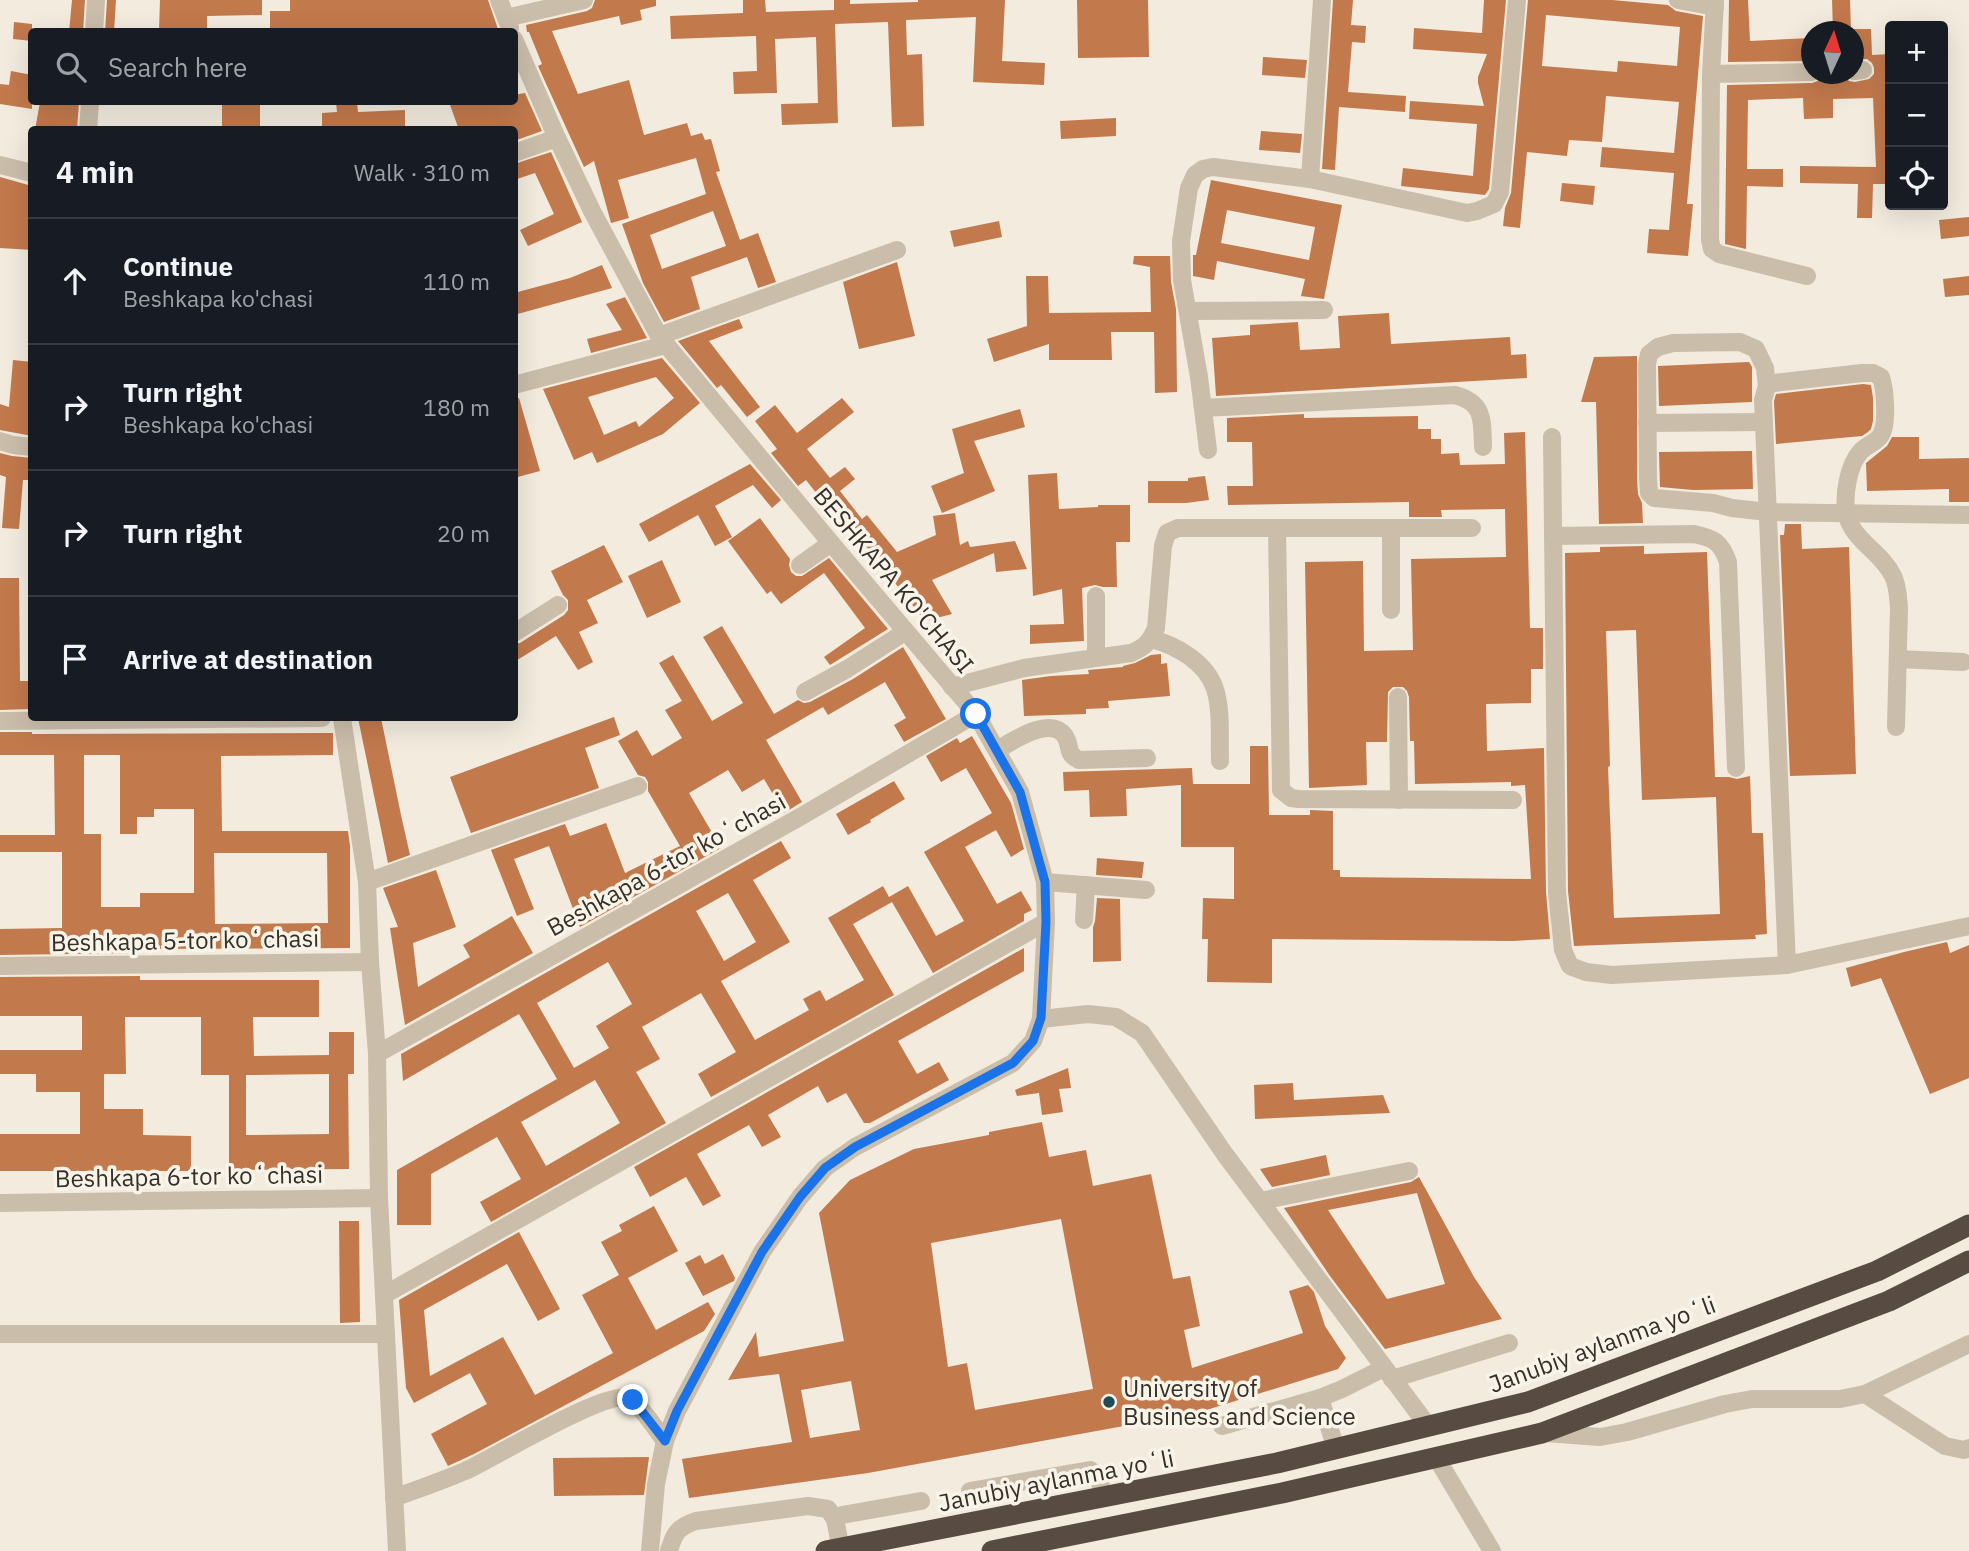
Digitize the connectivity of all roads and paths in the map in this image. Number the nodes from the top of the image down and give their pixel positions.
1 (96, 0) edge
2 (499, 0) edge
3 (584, 0) edge
4 (1322, 0) edge
5 (1517, 0) edge
6 (1678, 0) edge
7 (1715, 4) edge
8 (509, 25) edge
9 (94, 28) edge
10 (518, 47) edge
11 (1801, 72) edge
12 (1711, 74) junction
13 (90, 105) edge
14 (88, 126) edge
15 (557, 138) junction
16 (518, 152) edge
17 (0, 165) edge
18 (28, 172) edge
19 (1310, 179) junction
20 (897, 250) dead end
21 (1808, 276) dead end
22 (1324, 310) dead end
23 (1188, 311) junction
24 (662, 340) junction
25 (518, 384) edge
26 (1767, 386) junction
27 (1203, 408) junction
28 (1764, 422) junction
29 (1647, 423) junction
30 (1552, 437) dead end
31 (0, 441) edge
32 (28, 447) edge
33 (1483, 447) dead end
34 (1208, 450) dead end
35 (1768, 512) junction
36 (1846, 513) junction
37 (1969, 515) edge
38 (1277, 528) junction
39 (1391, 528) junction
40 (1472, 528) dead end
41 (1553, 536) junction
42 (831, 543) junction
43 (800, 565) dead end
44 (1096, 596) dead end
45 (558, 605) dead end
46 (1391, 610) dead end
47 (518, 630) edge
48 (905, 632) junction
49 (1152, 639) junction
50 (1096, 657) junction
51 (1898, 659) junction
52 (1963, 662) dead end
53 (951, 687) junction
54 (805, 692) dead end
55 (1398, 697) dead end
56 (976, 714) junction
57 (0, 721) edge
58 (28, 721) edge
59 (342, 721) edge
60 (1896, 727) dead end
61 (997, 750) junction
62 (1147, 758) dead end
63 (1220, 761) dead end
64 (1735, 768) dead end
65 (638, 786) dead end
66 (1399, 800) junction
67 (1513, 800) dead end
68 (367, 882) junction
69 (1045, 882) junction
70 (1086, 885) junction
71 (1146, 890) dead end
72 (1084, 920) dead end
73 (1046, 922) junction
74 (1969, 926) edge
75 (370, 962) junction
76 (1787, 965) junction
77 (0, 966) edge
78 (1041, 1018) junction
79 (377, 1054) junction
80 (1409, 1171) dead end
81 (379, 1198) junction
82 (1261, 1201) junction
83 (0, 1203) edge
84 (1969, 1225) edge
85 (1969, 1261) edge
86 (384, 1295) junction
87 (0, 1334) edge
88 (386, 1334) junction
89 (1509, 1343) dead end
90 (1969, 1344) edge
91 (1388, 1373) junction
92 (1865, 1394) junction
93 (1320, 1398) junction
94 (1222, 1426) dead end
95 (1428, 1426) junction
96 (1542, 1433) junction
97 (665, 1441) junction
98 (1969, 1448) edge
99 (1336, 1449) junction
100 (1436, 1457) junction
101 (970, 1492) dead end
102 (1103, 1497) junction
103 (394, 1498) junction
104 (921, 1501) dead end
105 (835, 1520) junction
106 (834, 1550) edge
107 (397, 1551) edge
108 (650, 1551) edge
109 (669, 1551) edge
110 (992, 1551) edge
111 (1492, 1551) edge

1 - 9 street
2 - 8 street
3 - 8 street
4 - 19 street
5 - 19 street
6 - 7 street
7 - 12 street
10 - 15 street, BESHKAPA KO'CHASI
11 - 12 street
12 - 21 street
13 - 14 street
15 - 16 street
15 - 24 street, BESHKAPA KO'CHASI
17 - 18 street
19 - 23 street
20 - 24 street
22 - 23 street
23 - 27 street
24 - 25 street
24 - 42 street, BESHKAPA KO'CHASI
26 - 28 street
26 - 29 street
26 - 36 street
27 - 33 street
27 - 34 street
28 - 29 street
28 - 35 street
29 - 35 street
30 - 41 street
31 - 32 street
35 - 36 street
35 - 76 street
36 - 37 street
36 - 51 street
38 - 39 street
38 - 49 street
38 - 66 street
39 - 40 street
39 - 46 street
41 - 64 street
41 - 76 street
42 - 43 street
42 - 48 street, BESHKAPA KO'CHASI
44 - 50 street
45 - 47 street
48 - 53 street, BESHKAPA KO'CHASI
48 - 54 street
49 - 50 street
49 - 63 street
50 - 53 street
51 - 52 street
51 - 60 street
53 - 56 street, BESHKAPA KO'CHASI
55 - 66 street
56 - 61 street, BESHKAPA KO'CHASI
56 - 79 street, Beshkapa 6-tor koʻchasi
57 - 58 street
59 - 68 street
61 - 62 street
61 - 69 street, BESHKAPA KO'CHASI
65 - 68 street
66 - 67 street
68 - 75 street
69 - 70 street
69 - 73 street, BESHKAPA KO'CHASI
70 - 71 street
70 - 72 street
73 - 78 street, BESHKAPA KO'CHASI
73 - 86 street
74 - 76 street
75 - 77 street, Beshkapa 5-tor koʻchasi
75 - 79 street
78 - 82 street
78 - 97 street, BESHKAPA KO'CHASI
79 - 81 street
80 - 82 street
81 - 83 street, Beshkapa 6-tor koʻchasi
81 - 86 street
82 - 91 street
84 - 95 highway, Janubiy aylanma yoʻli
85 - 96 highway
86 - 88 street
87 - 88 street
88 - 103 street
89 - 91 street
90 - 92 street
91 - 93 street
91 - 95 street
92 - 96 street
92 - 98 street
93 - 94 street
93 - 99 street
95 - 99 highway, Janubiy aylanma yoʻli
96 - 100 highway
97 - 103 street
97 - 108 street, BESHKAPA KO'CHASI
99 - 102 highway, Janubiy aylanma yoʻli
100 - 110 highway
100 - 111 street
101 - 102 street
102 - 106 highway, Janubiy aylanma yoʻli
103 - 107 street
104 - 105 street
105 - 106 street
105 - 109 street

